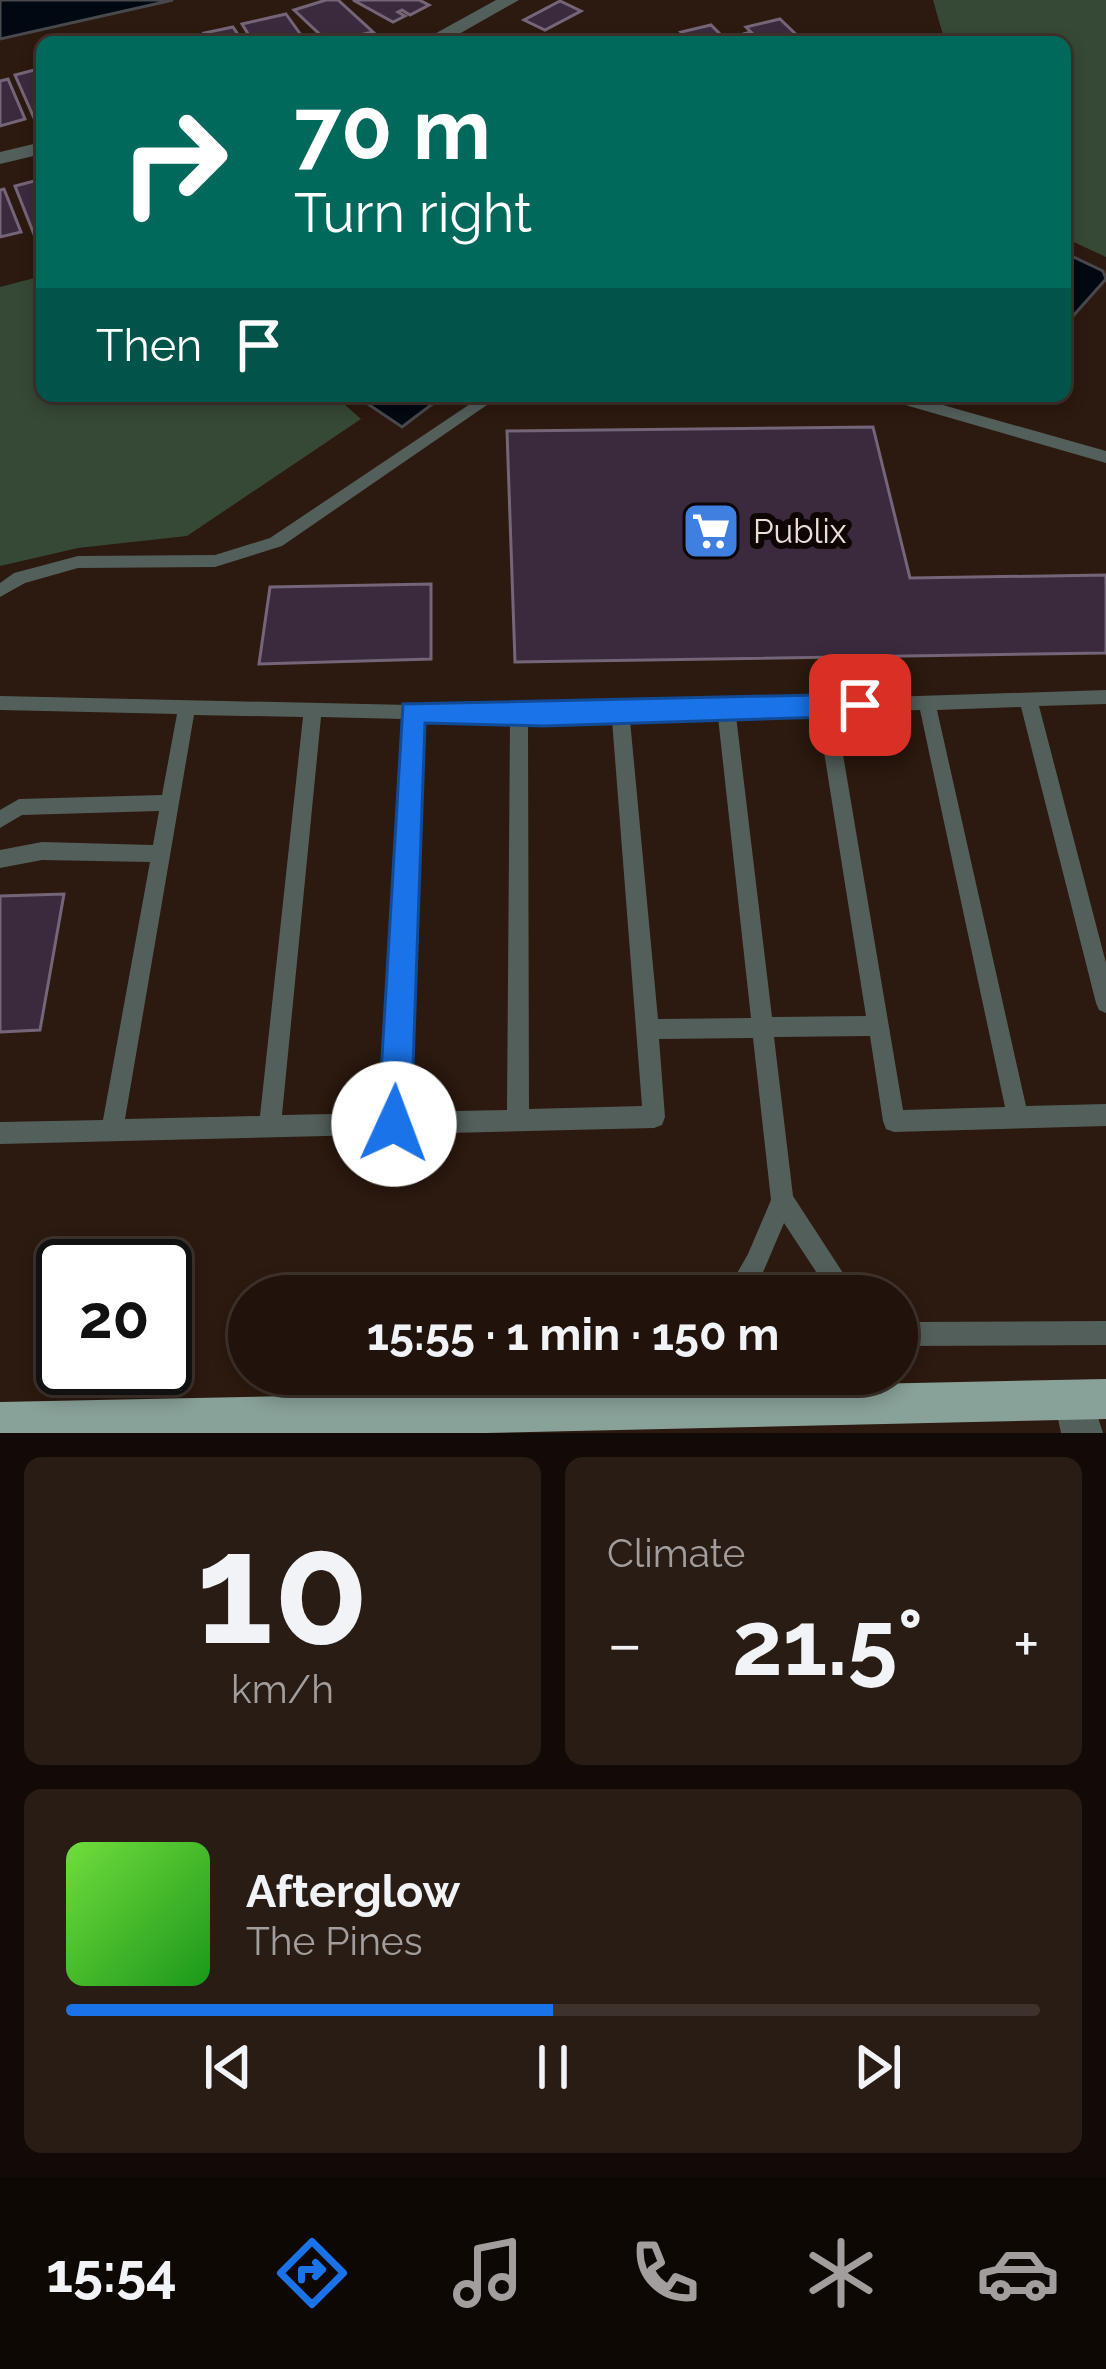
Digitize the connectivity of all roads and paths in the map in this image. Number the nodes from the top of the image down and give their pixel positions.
1 (510, 0) edge
2 (441, 36) edge
3 (36, 149) edge
4 (0, 158) edge
5 (484, 402) edge
6 (914, 402) edge
7 (1106, 457) edge
8 (0, 591) edge
9 (1106, 698) edge
10 (1028, 700) junction
11 (0, 703) edge
12 (927, 703) junction
13 (187, 706) junction
14 (826, 706) junction
15 (313, 709) junction
16 (726, 709) junction
17 (412, 712) junction
18 (620, 712) junction
19 (519, 714) junction
20 (170, 802) junction
21 (0, 820) edge
22 (161, 854) junction
23 (0, 859) edge
24 (1106, 1003) edge
25 (879, 1025) junction
26 (762, 1027) junction
27 (649, 1029) junction
28 (1106, 1115) edge
29 (1018, 1118) junction
30 (518, 1120) junction
31 (394, 1124) junction
32 (270, 1126) junction
33 (112, 1130) junction
34 (0, 1133) edge
35 (782, 1200) junction
36 (746, 1275) edge
37 (832, 1275) edge
38 (1106, 1333) edge
39 (918, 1334) edge
40 (455, 1395) edge
41 (1088, 1410) edge
42 (375, 1415) junction
43 (0, 1423) edge

1 - 2 street
3 - 4 street
5 - 8 lane
6 - 7 lane
9 - 10 lane
10 - 12 lane
10 - 24 lane
11 - 13 lane
12 - 14 lane
12 - 29 lane
13 - 15 lane
13 - 20 lane
14 - 16 lane
14 - 25 lane
15 - 17 lane
15 - 32 lane
16 - 18 lane
16 - 26 lane
17 - 19 lane
17 - 31 lane
18 - 19 lane
18 - 27 lane
19 - 30 lane
20 - 21 lane
20 - 22 lane
22 - 23 lane
22 - 33 lane
25 - 26 lane
25 - 29 lane
26 - 27 lane
26 - 35 lane
27 - 30 lane
28 - 29 lane
30 - 31 lane
31 - 32 lane
32 - 33 lane
33 - 34 lane
35 - 36 lane
35 - 37 lane
38 - 39 lane
40 - 42 lane
41 - 42 main road
42 - 43 main road

